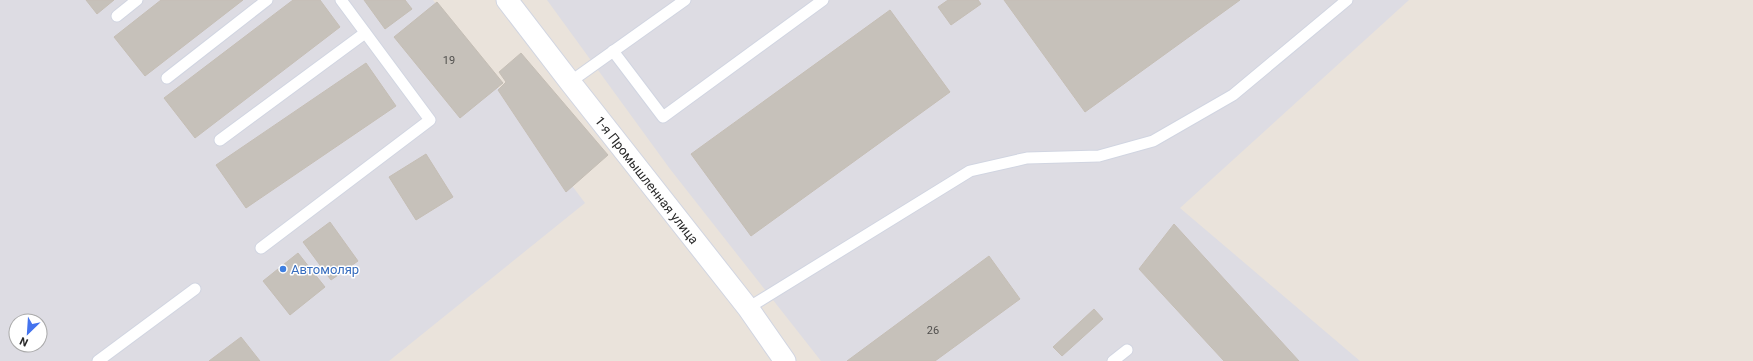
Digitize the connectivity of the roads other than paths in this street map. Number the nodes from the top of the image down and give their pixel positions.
1 (137, 0) edge
2 (267, 0) edge
3 (341, 0) edge
4 (507, 0) edge
5 (685, 0) edge
6 (823, 0) edge
7 (1347, 0) edge
8 (117, 16) dead end
9 (365, 33) junction
10 (613, 51) junction
11 (167, 78) dead end
12 (570, 82) junction
13 (220, 140) dead end
14 (261, 248) dead end
15 (195, 289) dead end
16 (748, 308) junction
17 (1127, 350) dead end
18 (98, 361) edge
19 (785, 361) edge
20 (1113, 361) edge

1 - 8 lane
2 - 11 lane
3 - 9 lane
4 - 12 street, 1-я Промышленная улица
5 - 10 lane
6 - 10 lane
7 - 16 lane
9 - 13 lane
9 - 14 lane
10 - 12 lane
12 - 16 street, 1-я Промышленная улица
15 - 18 lane
16 - 19 street, 1-я Промышленная улица
17 - 20 lane

